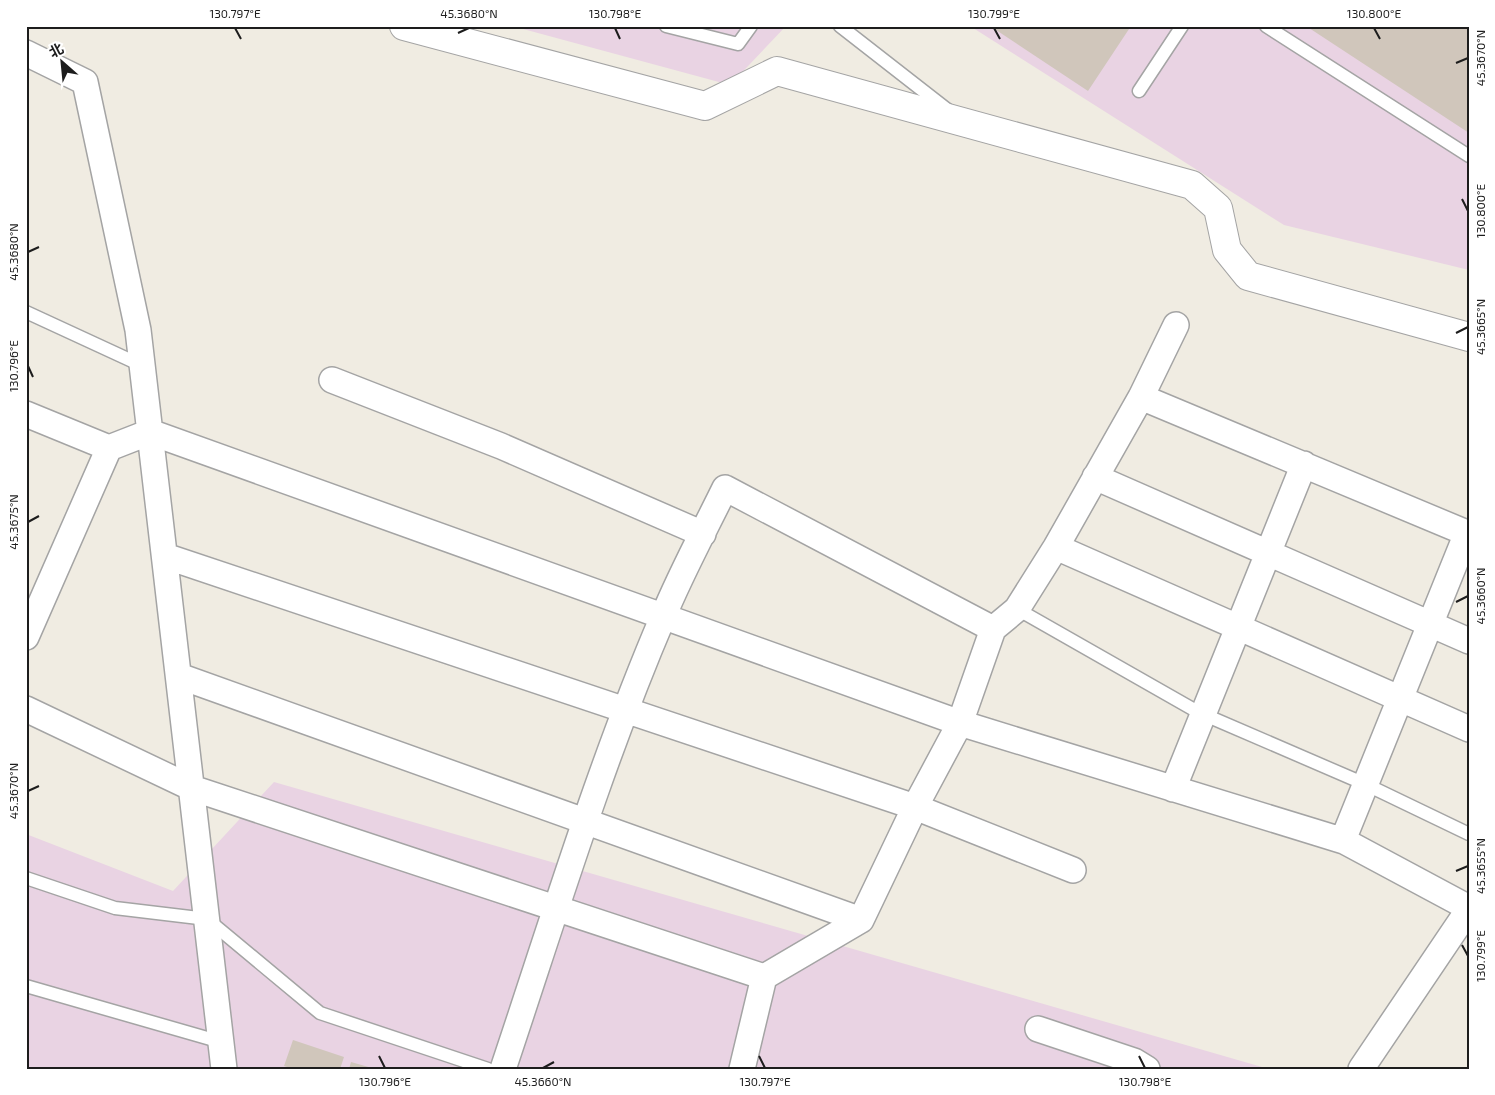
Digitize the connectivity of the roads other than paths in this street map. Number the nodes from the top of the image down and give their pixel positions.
1 (404, 26) edge
2 (666, 26) edge
3 (751, 26) edge
4 (840, 26) edge
5 (1182, 26) edge
6 (1266, 26) edge
7 (26, 53) edge
8 (1139, 91) dead end
9 (963, 122) junction
10 (1469, 156) edge
11 (26, 312) edge
12 (1176, 325) dead end
13 (1469, 337) edge
14 (143, 366) junction
15 (332, 380) dead end
16 (1141, 396) junction
17 (26, 414) edge
18 (150, 432) junction
19 (108, 448) junction
20 (1304, 464) junction
21 (1094, 477) junction
22 (1468, 533) edge
23 (703, 534) junction
24 (1056, 547) junction
25 (1268, 553) junction
26 (165, 556) junction
27 (1017, 609) junction
28 (663, 616) junction
29 (1430, 624) junction
30 (1238, 628) junction
31 (993, 629) junction
32 (26, 637) edge
33 (1469, 641) edge
34 (179, 676) junction
35 (1400, 699) junction
36 (26, 709) edge
37 (626, 710) junction
38 (1204, 715) junction
39 (960, 723) junction
40 (1469, 729) edge
41 (1365, 784) junction
42 (192, 788) junction
43 (1173, 789) junction
44 (916, 806) junction
45 (584, 821) junction
46 (1469, 834) edge
47 (1343, 840) junction
48 (1072, 870) dead end
49 (26, 878) edge
50 (1469, 908) edge
51 (557, 909) junction
52 (207, 919) junction
53 (861, 920) junction
54 (764, 977) junction
55 (26, 986) edge
56 (1038, 1029) dead end
57 (221, 1042) junction
58 (224, 1069) edge
59 (488, 1069) edge
60 (503, 1069) edge
61 (742, 1069) edge
62 (1147, 1069) edge
63 (1361, 1069) edge

1 - 9 street
2 - 3 lane
4 - 9 lane
5 - 8 lane
6 - 10 lane
7 - 14 street
9 - 13 street
11 - 14 lane
12 - 16 street
14 - 18 street
15 - 23 street
16 - 20 street
16 - 21 street
17 - 19 street
18 - 19 street
18 - 26 street
18 - 28 street
19 - 32 street
20 - 22 street
20 - 25 street
21 - 24 street
21 - 25 street
22 - 29 street
23 - 28 street
23 - 31 street
24 - 27 street
24 - 30 street
25 - 29 street
25 - 30 street
26 - 34 street
26 - 37 street
27 - 31 street
27 - 38 lane
28 - 37 street
28 - 39 street
29 - 33 street
29 - 35 street
30 - 35 street
30 - 38 street
31 - 39 street
34 - 42 street
34 - 45 street
35 - 40 street
35 - 41 street
36 - 42 street
37 - 44 street
37 - 45 street
38 - 41 lane
38 - 43 street
39 - 43 street
39 - 44 street
41 - 46 lane
41 - 47 street
42 - 51 street
42 - 52 street
43 - 47 street
44 - 48 street
44 - 53 street
45 - 51 street
45 - 53 street
47 - 50 street
49 - 52 lane
50 - 63 street
51 - 54 street
51 - 60 street
52 - 57 street
52 - 59 lane
53 - 54 street
54 - 61 street
55 - 57 lane
56 - 62 street
57 - 58 street

